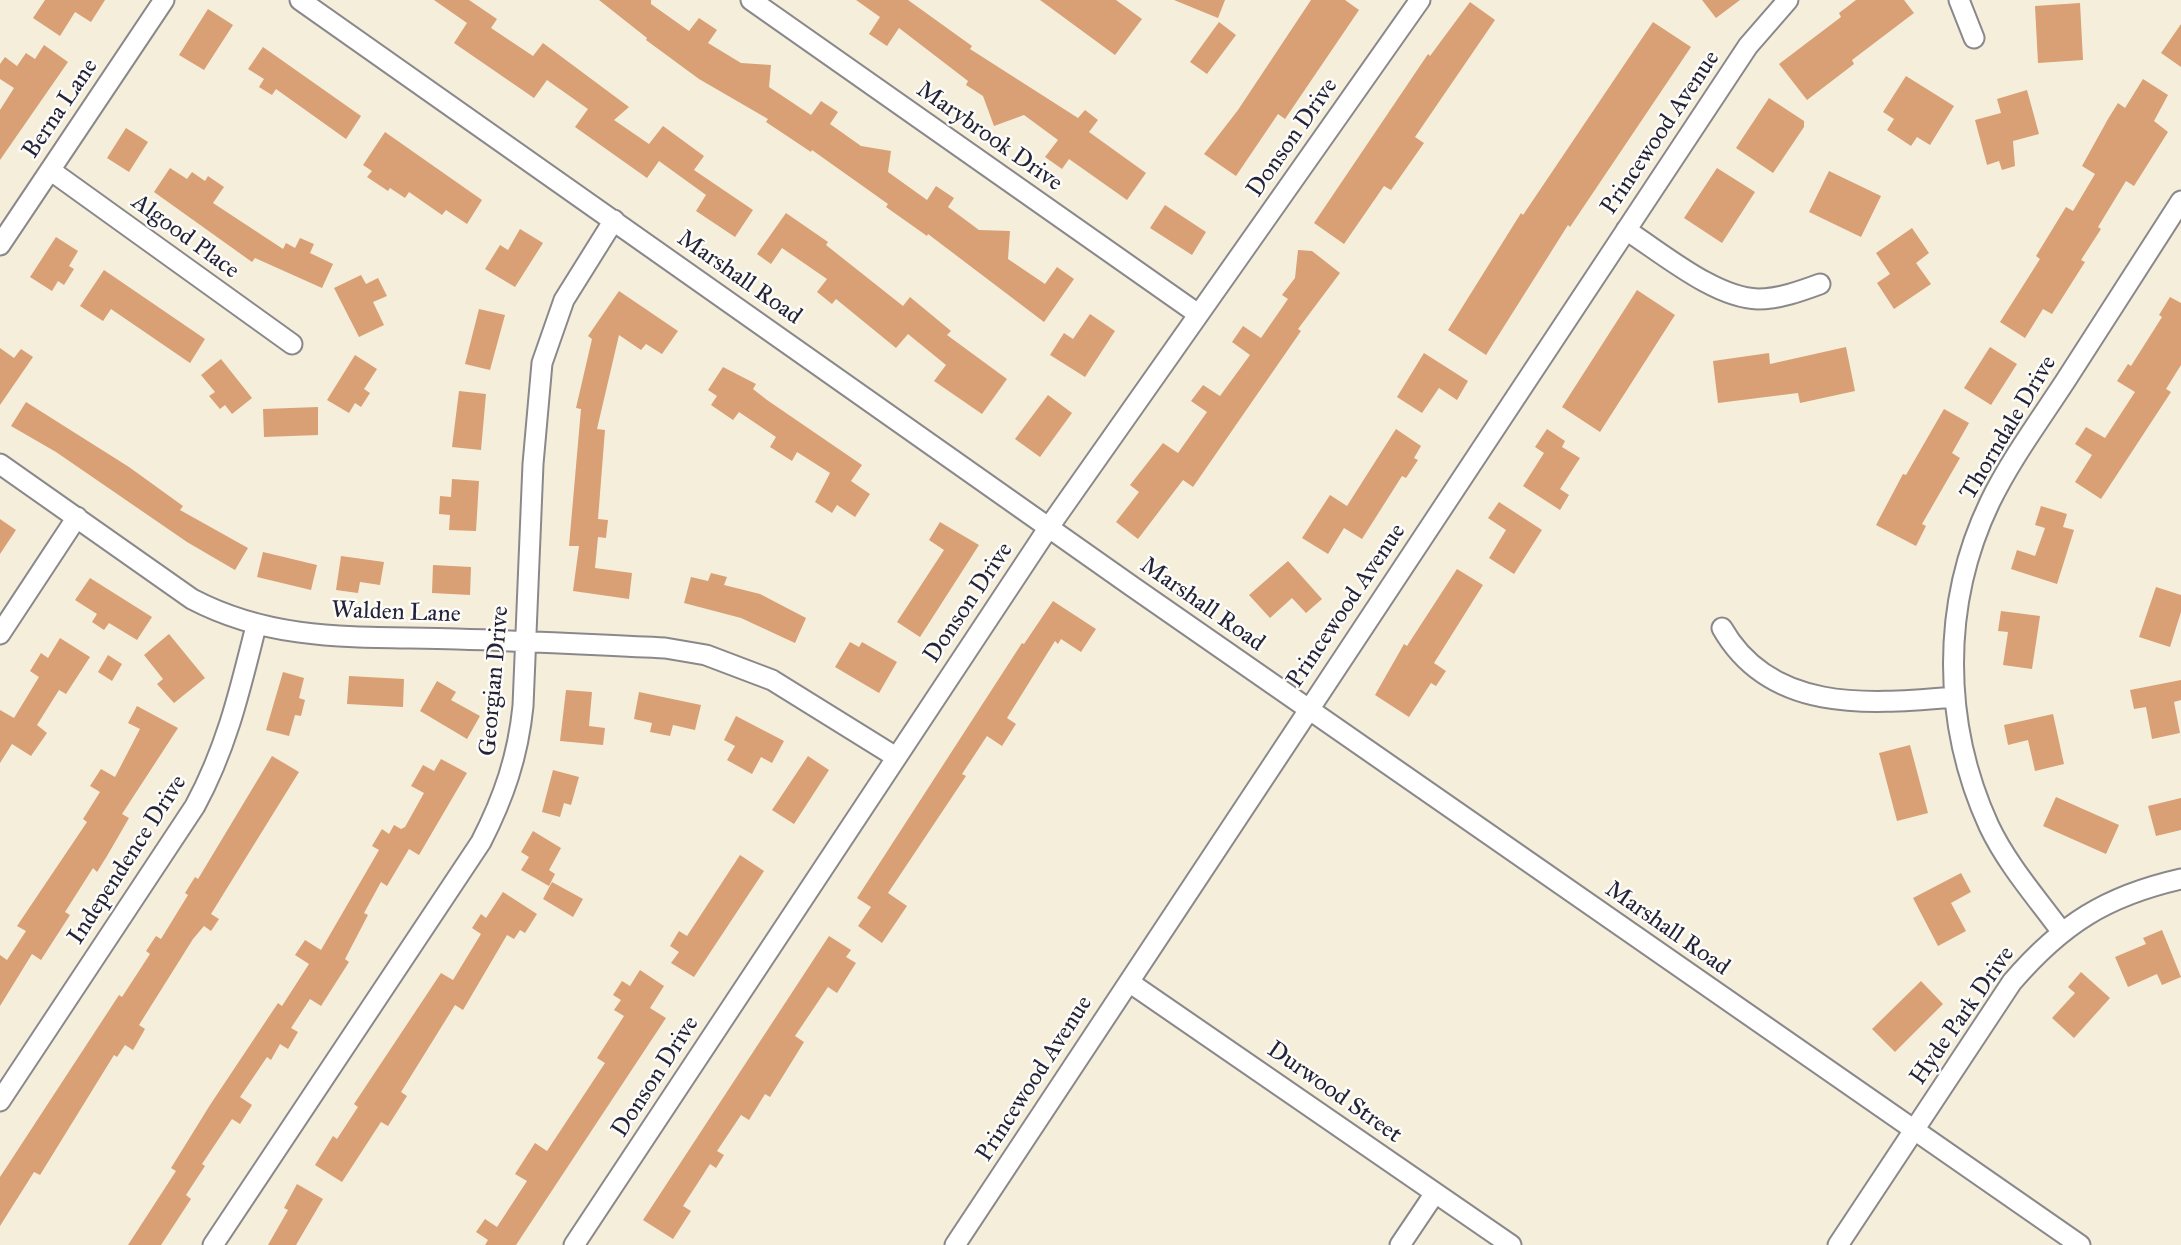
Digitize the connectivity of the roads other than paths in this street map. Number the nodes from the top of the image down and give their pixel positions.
1 (163, 0) edge
2 (300, 0) edge
3 (751, 0) edge
4 (1420, 0) edge
5 (1788, 0) edge
6 (1959, 0) edge
7 (1975, 38) dead end
8 (50, 170) junction
9 (2181, 201) edge
10 (614, 220) junction
11 (1626, 230) junction
12 (0, 245) edge
13 (1820, 284) dead end
14 (1198, 314) junction
15 (292, 344) dead end
16 (0, 464) edge
17 (77, 517) junction
18 (1049, 527) junction
19 (256, 626) junction
20 (1722, 628) dead end
21 (0, 634) edge
22 (525, 641) junction
23 (1955, 697) junction
24 (1308, 708) junction
25 (896, 757) junction
26 (2181, 879) edge
27 (2061, 931) junction
28 (1129, 982) junction
29 (0, 1101) edge
30 (1914, 1130) junction
31 (1435, 1193) junction
32 (213, 1245) edge
33 (574, 1245) edge
34 (955, 1245) edge
35 (1400, 1245) edge
36 (1511, 1245) edge
37 (1838, 1245) edge
38 (2080, 1245) edge

1 - 8 street, Berna Lane
2 - 10 street, Marshall Road
3 - 14 street, Marybrook Drive
4 - 14 street, Donson Drive
5 - 11 street, Princewood Avenue
6 - 7 street
8 - 12 street, Berna Lane
8 - 15 street, Algood Place
9 - 23 street, Thorndale Drive
10 - 18 street, Marshall Road
10 - 22 street, Georgian Drive
11 - 13 street
11 - 24 street, Princewood Avenue
14 - 18 street, Donson Drive
16 - 17 street, Walden Lane
17 - 19 street, Walden Lane
17 - 21 street
18 - 24 street, Marshall Road
18 - 25 street, Donson Drive
19 - 22 street, Walden Lane
19 - 29 street, Independence Drive
20 - 23 street
22 - 25 street, Walden Lane
22 - 32 street, Georgian Drive
23 - 27 street, Thorndale Drive
24 - 28 street, Princewood Avenue
24 - 30 street, Marshall Road
25 - 33 street, Donson Drive
26 - 27 street, Hyde Park Drive
27 - 30 street, Hyde Park Drive
28 - 31 street, Durwood Street
28 - 34 street, Princewood Avenue
30 - 37 street, Hyde Park Drive
30 - 38 street, Marshall Road
31 - 35 street
31 - 36 street, Durwood Street

